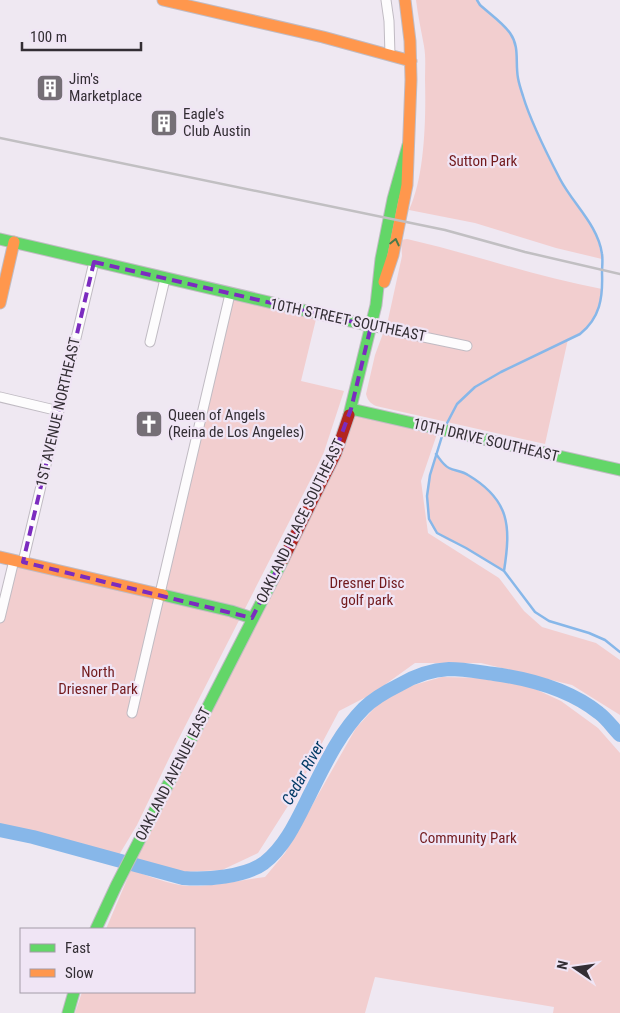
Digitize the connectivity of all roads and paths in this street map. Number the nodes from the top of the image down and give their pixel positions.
1 (163, 0) edge
2 (386, 0) edge
3 (405, 0) edge
4 (390, 55) junction
5 (411, 60) junction
6 (0, 239) edge
7 (14, 242) junction
8 (94, 262) junction
9 (165, 279) junction
10 (230, 294) junction
11 (0, 303) edge
12 (371, 326) junction
13 (150, 342) dead end
14 (467, 346) dead end
15 (0, 397) edge
16 (351, 409) junction
17 (59, 411) junction
18 (620, 470) edge
19 (0, 557) edge
20 (18, 561) junction
21 (160, 595) junction
22 (0, 618) edge
23 (252, 618) junction
24 (132, 713) dead end
25 (96, 928) edge
26 (74, 993) edge
27 (68, 1013) edge

1 - 4 main road
2 - 4 street
3 - 5 main road, OAKLAND PLACE SOUTHEAST
4 - 5 main road
5 - 12 main road, OAKLAND PLACE SOUTHEAST
6 - 7 main road, 10TH STREET SOUTHEAST
7 - 8 main road, 10TH STREET SOUTHEAST
7 - 11 main road
8 - 9 main road, 10TH STREET SOUTHEAST
8 - 17 street, 1ST AVENUE NORTHEAST
9 - 10 main road, 10TH STREET SOUTHEAST
9 - 13 street
10 - 12 main road, 10TH STREET SOUTHEAST
10 - 21 street
12 - 14 street, 10TH STREET SOUTHEAST
12 - 16 main road, OAKLAND PLACE SOUTHEAST
15 - 17 street
16 - 18 main road, 10TH DRIVE SOUTHEAST
16 - 23 main road, OAKLAND PLACE SOUTHEAST
17 - 20 street, 1ST AVENUE NORTHEAST
19 - 20 main road
20 - 21 main road
20 - 22 street, 1ST AVENUE NORTHEAST
21 - 23 main road
21 - 24 street
23 - 25 main road, OAKLAND AVENUE EAST
26 - 27 main road

